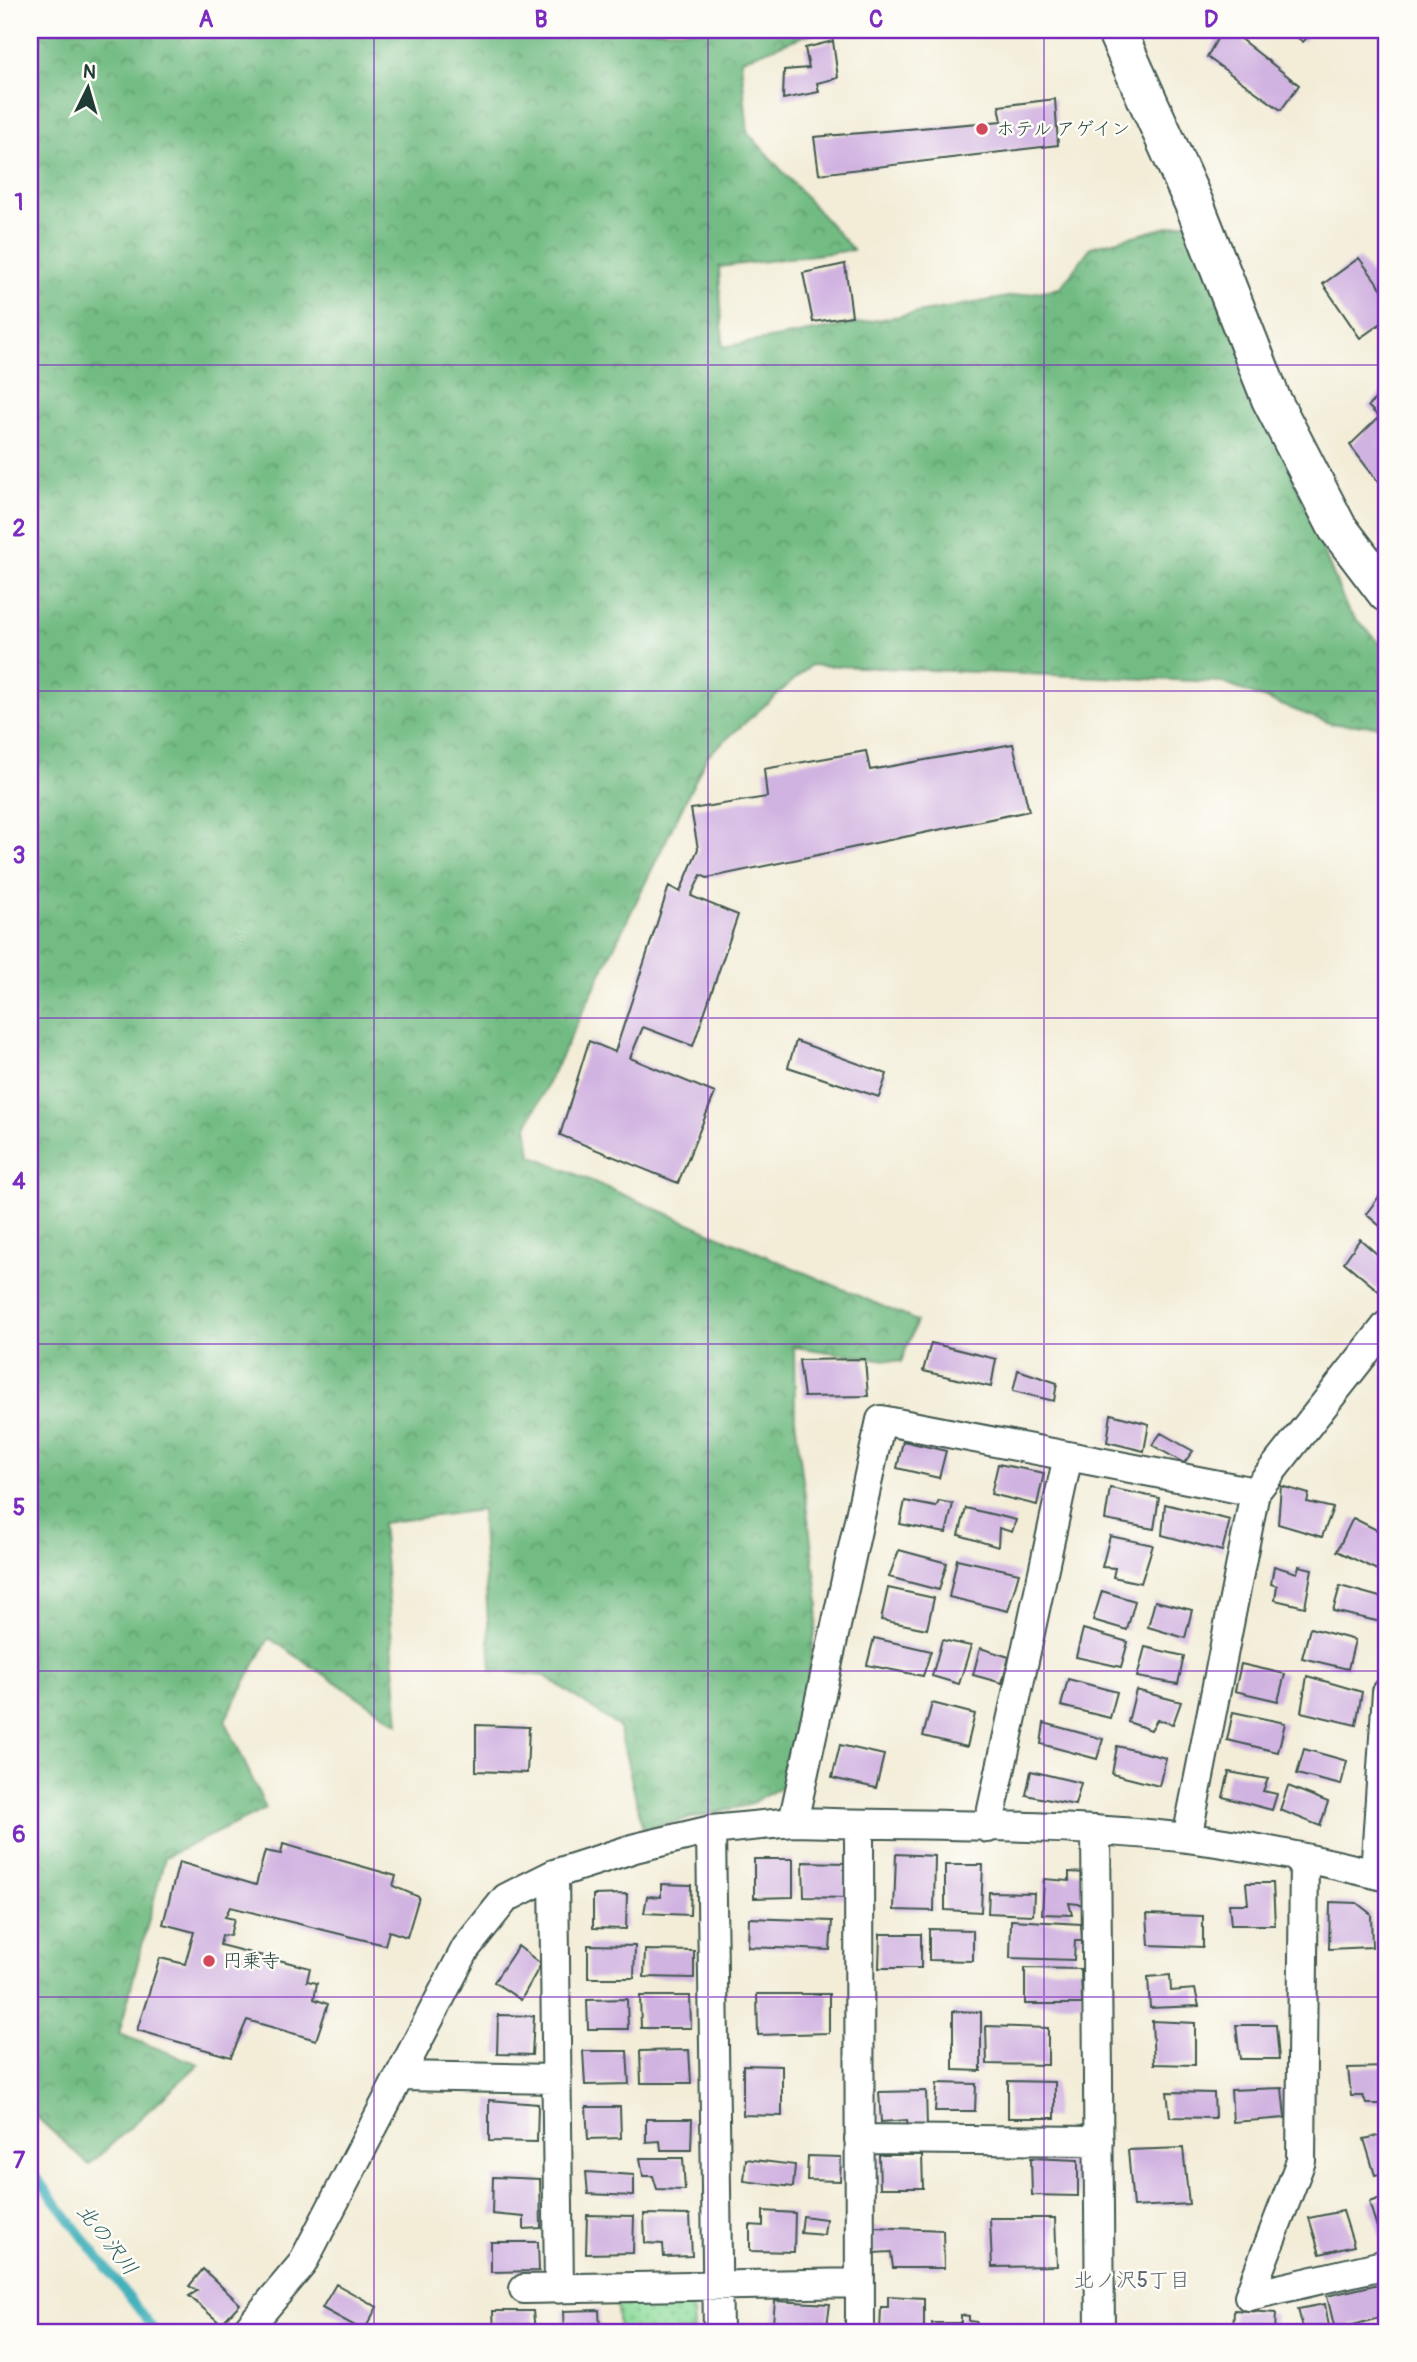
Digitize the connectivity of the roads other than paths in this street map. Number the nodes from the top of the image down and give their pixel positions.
1 (1116, 30) edge
2 (1387, 593) edge
3 (1387, 1325) edge
4 (1069, 1456) junction
5 (1255, 1492) junction
6 (1387, 1692) edge
7 (793, 1822) junction
8 (859, 1824) junction
9 (988, 1828) junction
10 (711, 1830) junction
11 (1096, 1830) junction
12 (1187, 1838) junction
13 (1304, 1858) junction
14 (554, 1874) junction
15 (1381, 1875) edge
16 (402, 2076) junction
17 (555, 2079) junction
18 (859, 2139) junction
19 (1099, 2141) junction
20 (1387, 2264) edge
21 (717, 2283) junction
22 (860, 2283) junction
23 (524, 2289) dead end
24 (559, 2289) junction
25 (245, 2332) edge
26 (718, 2332) edge
27 (860, 2332) edge
28 (1100, 2332) edge

1 - 2 street
3 - 5 street
4 - 5 street
4 - 7 street
4 - 9 street
5 - 12 street
6 - 15 street
7 - 8 street
7 - 10 street
8 - 9 street
8 - 18 street
9 - 11 street
10 - 14 street
10 - 21 street
11 - 12 street
11 - 19 street
12 - 13 street
13 - 15 street
13 - 20 street
14 - 16 street
14 - 17 street
16 - 17 street
16 - 25 street
17 - 24 street
18 - 19 street
18 - 22 street
19 - 28 street
21 - 22 street
21 - 24 street
21 - 26 street
22 - 27 street
23 - 24 street

